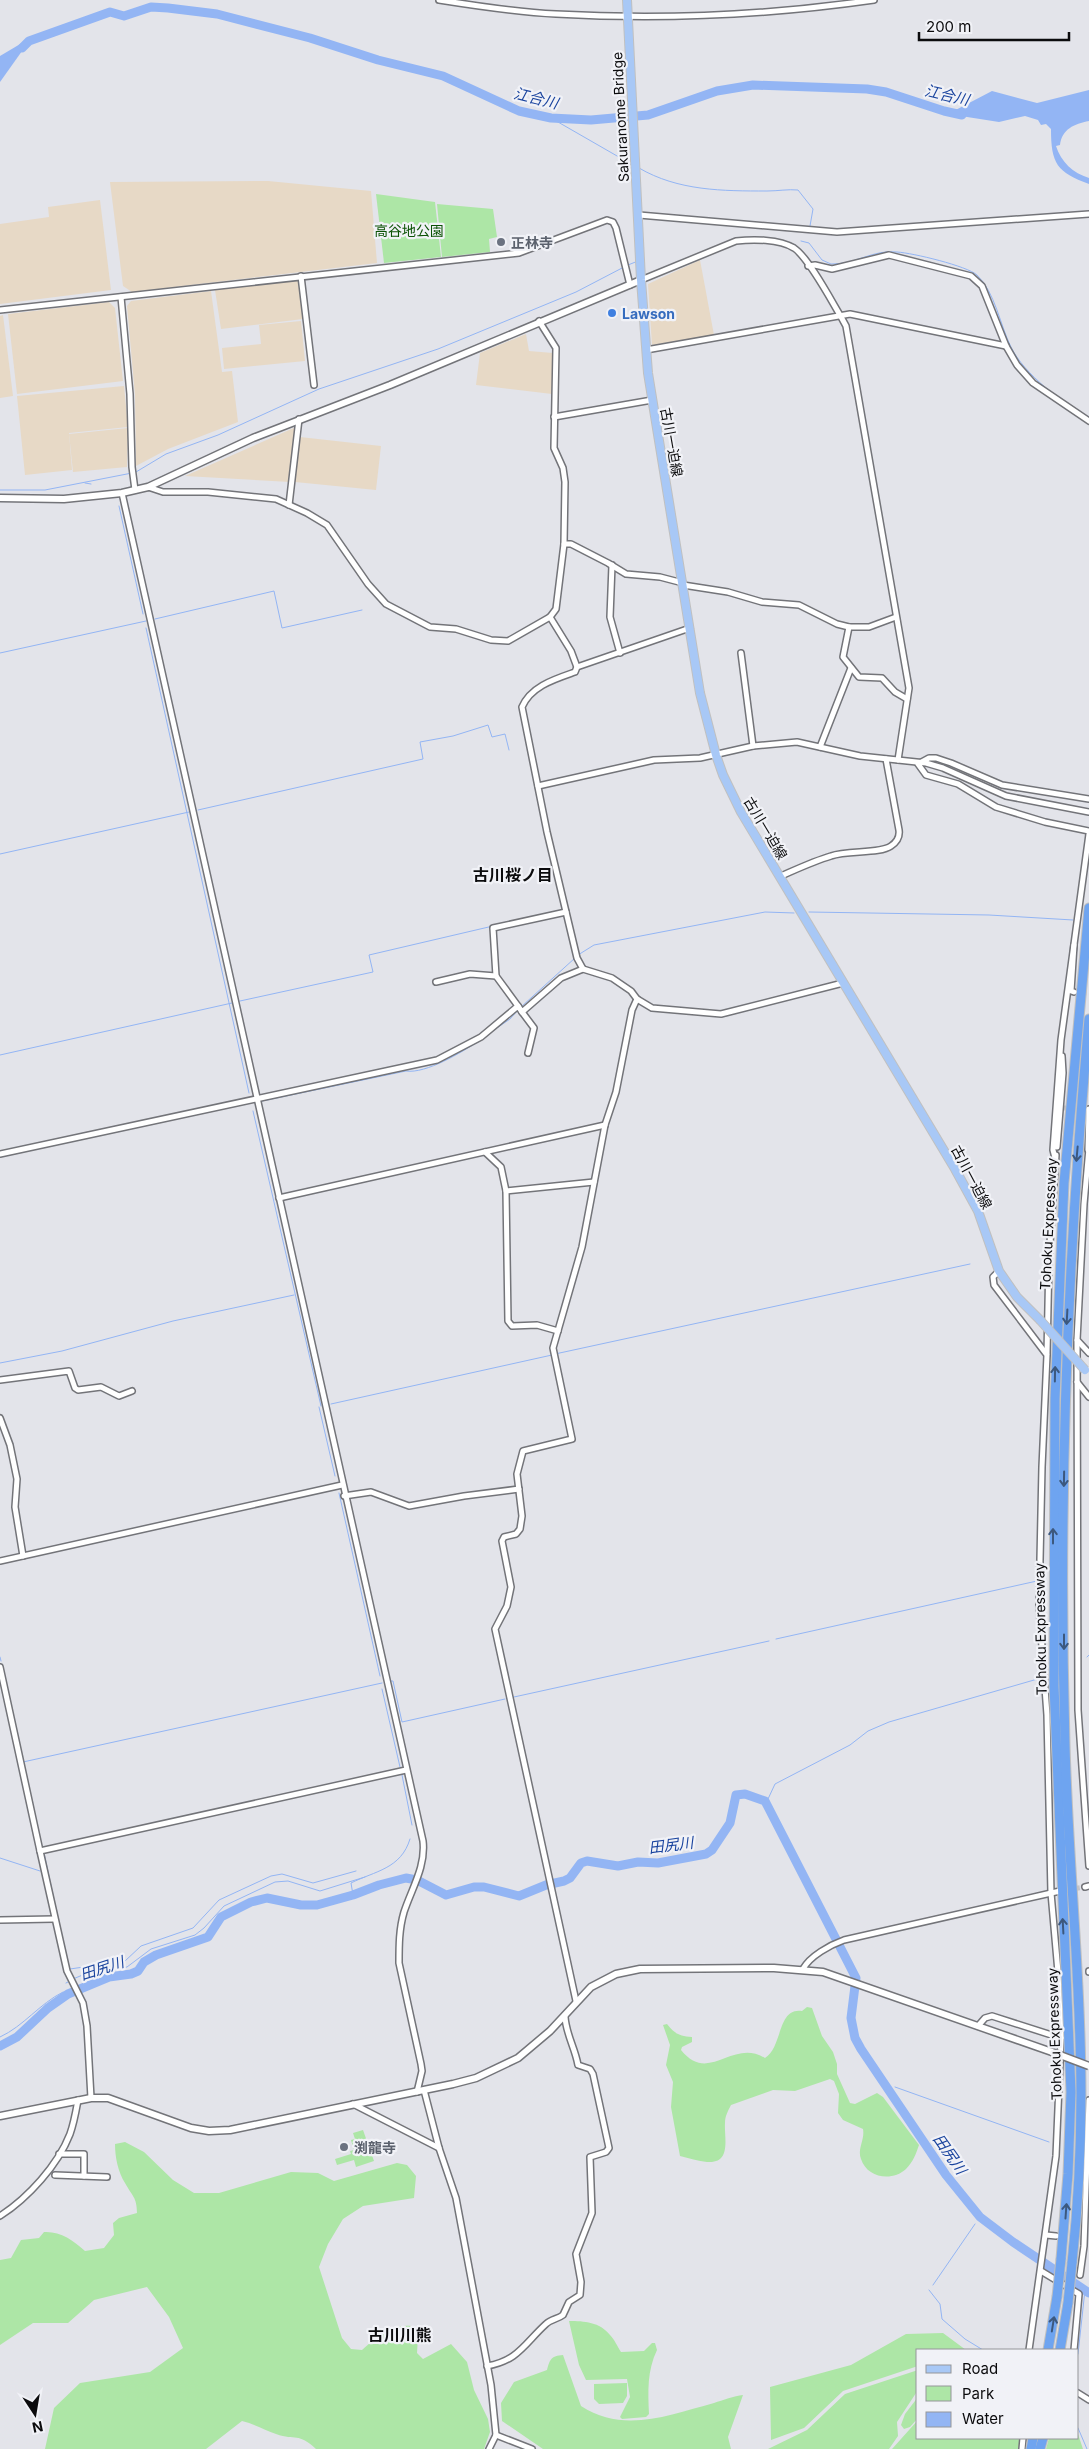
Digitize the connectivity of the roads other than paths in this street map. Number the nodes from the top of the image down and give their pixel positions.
1 (439, 0) edge
2 (627, 0) edge
3 (874, 0) edge
4 (627, 18) junction
5 (639, 213) junction
6 (1089, 214) edge
7 (808, 266) junction
8 (301, 276) junction
9 (641, 280) junction
10 (630, 285) junction
11 (121, 297) junction
12 (0, 310) edge
13 (840, 315) junction
14 (539, 321) junction
15 (1006, 346) junction
16 (646, 350) junction
17 (314, 385) dead end
18 (652, 400) junction
19 (554, 417) junction
20 (300, 419) junction
21 (1089, 421) edge
22 (148, 487) junction
23 (135, 490) junction
24 (122, 493) junction
25 (0, 498) edge
26 (289, 505) junction
27 (564, 544) junction
28 (612, 566) junction
29 (683, 584) junction
30 (550, 617) junction
31 (896, 617) junction
32 (849, 627) junction
33 (690, 628) junction
34 (620, 653) junction
35 (742, 653) dead end
36 (576, 667) junction
37 (851, 668) junction
38 (907, 699) junction
39 (753, 746) junction
40 (820, 746) junction
41 (716, 755) junction
42 (886, 759) junction
43 (898, 760) junction
44 (918, 764) junction
45 (538, 786) junction
46 (1089, 799) edge
47 (1089, 812) edge
48 (1089, 832) edge
49 (781, 876) junction
50 (1089, 908) edge
51 (566, 912) junction
52 (1073, 940) junction
53 (583, 969) junction
54 (496, 976) junction
55 (436, 982) dead end
56 (843, 983) junction
57 (1074, 992) dead end
58 (637, 999) junction
59 (520, 1009) junction
60 (1089, 1019) edge
61 (1061, 1040) junction
62 (528, 1053) dead end
63 (257, 1098) junction
64 (1088, 1108) edge
65 (605, 1125) junction
66 (1089, 1148) edge
67 (485, 1152) junction
68 (0, 1154) edge
69 (1088, 1154) edge
70 (1055, 1158) junction
71 (594, 1182) junction
72 (506, 1191) junction
73 (279, 1198) junction
74 (999, 1271) junction
75 (558, 1331) junction
76 (1077, 1340) junction
77 (1089, 1353) edge
78 (1047, 1355) junction
79 (1087, 1372) edge
80 (0, 1380) edge
81 (1076, 1381) junction
82 (132, 1391) dead end
83 (1089, 1398) edge
84 (0, 1418) edge
85 (342, 1485) junction
86 (519, 1489) junction
87 (344, 1496) junction
88 (23, 1556) junction
89 (0, 1561) edge
90 (0, 1667) edge
91 (406, 1770) junction
92 (40, 1851) junction
93 (1089, 1866) edge
94 (1060, 1891) tunnel mouth
95 (1051, 1893) junction
96 (54, 1919) junction
97 (0, 1920) edge
98 (803, 1969) junction
99 (576, 2001) junction
100 (565, 2017) junction
101 (978, 2026) junction
102 (1061, 2038) junction
103 (1089, 2066) edge
104 (421, 2091) junction
105 (91, 2098) junction
106 (78, 2100) junction
107 (1089, 2100) edge
108 (352, 2104) junction
109 (0, 2116) edge
110 (439, 2148) junction
111 (59, 2154) junction
112 (55, 2175) dead end
113 (84, 2176) junction
114 (107, 2177) dead end
115 (0, 2216) edge
116 (1046, 2235) junction
117 (1056, 2236) dead end
118 (1041, 2270) junction
119 (1080, 2274) dead end
120 (1029, 2349) edge
121 (1048, 2349) edge
122 (1060, 2349) edge
123 (1074, 2349) edge
124 (487, 2366) junction
125 (496, 2435) junction
126 (489, 2449) edge
127 (532, 2449) edge

1 - 4 street
2 - 4 main road
3 - 4 street
4 - 5 main road, Sakuranome Bridge
5 - 6 street
5 - 9 main road, 古川一迫線
7 - 9 street
7 - 13 street
7 - 15 street
8 - 10 street
8 - 11 street
8 - 17 street
9 - 10 street
9 - 16 main road, 古川一迫線
10 - 14 street
11 - 12 street
11 - 23 street
13 - 15 street
13 - 16 street
13 - 31 street
14 - 19 street
14 - 20 street
15 - 21 street
16 - 18 main road, 古川一迫線
18 - 19 street
18 - 29 main road, 古川一迫線
19 - 27 street
20 - 22 street
20 - 26 street
22 - 23 street
22 - 26 street
23 - 24 street
24 - 25 street
24 - 63 street
26 - 30 street
27 - 28 street
27 - 30 street
28 - 29 street
28 - 34 street
29 - 32 street
29 - 33 main road, 古川一迫線
30 - 36 street
31 - 32 street
31 - 38 street
32 - 37 street
33 - 34 street
33 - 41 main road, 古川一迫線
34 - 36 street
35 - 39 street
36 - 45 street
37 - 38 street
37 - 40 street
38 - 43 street
39 - 40 street
39 - 41 street
40 - 42 street
41 - 45 street
41 - 49 main road, 古川一迫線
42 - 43 street
42 - 49 street
43 - 44 street
44 - 46 street
44 - 47 street
44 - 48 street
45 - 51 street
48 - 52 street
49 - 56 main road, 古川一迫線
121 -> 50 highway, Tohoku Expressway, bridge
51 - 53 street
51 - 54 street
52 - 57 street
52 - 61 street
53 - 58 street
53 - 59 street
54 - 55 street
54 - 59 street
56 - 58 street
56 - 74 main road, 古川一迫線
58 - 65 street
59 - 62 street
59 - 63 street
60 -> 122 highway, Tohoku Expressway, bridge
61 - 70 street
61 - 70 street
63 - 68 street
63 - 73 street
64 - 69 street
65 - 67 street
65 - 71 street
66 - 69 street
67 - 72 street
67 - 73 street
69 - 76 street
70 - 78 street
71 - 72 street
71 - 75 street
72 - 75 street
73 - 85 street
74 - 78 street
74 - 79 main road, 古川一迫線, bridge
75 - 86 street
76 - 77 street
76 - 81 street
78 - 95 street
80 - 82 street
81 - 83 street
81 - 93 street
84 - 88 street
85 - 87 street
85 - 88 street
86 - 87 street
86 - 99 street
87 - 91 street
88 - 89 street
90 - 92 street
91 - 92 street
91 - 104 street
92 - 96 street
94 - 95 street
95 - 98 street
95 - 102 street
96 - 97 street
96 - 105 street
98 - 99 street
98 - 101 street
99 - 100 street
100 - 104 street
100 - 124 street
101 - 102 street
101 - 103 street, bridge
102 - 116 street
104 - 108 street
104 - 110 street
105 - 106 street
105 - 108 street
106 - 109 street
106 - 111 street
107 - 119 street
108 - 110 street
110 - 124 street
111 - 113 street
111 - 115 street
112 - 113 street
113 - 114 street
116 - 117 street
116 - 118 street
118 - 120 street
118 - 123 street
124 - 125 street
125 - 126 street
125 - 127 street

